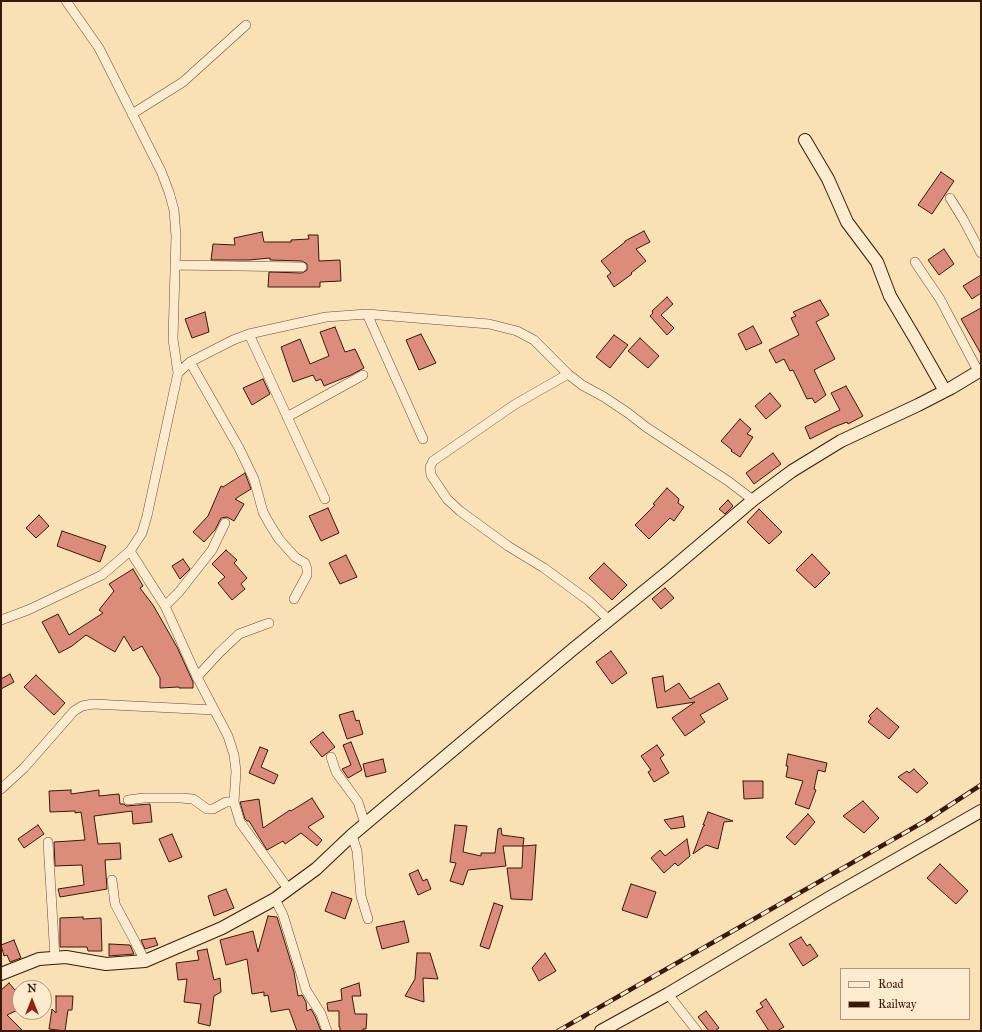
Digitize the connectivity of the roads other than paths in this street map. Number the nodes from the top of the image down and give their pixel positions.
1 (66, 1) edge
2 (246, 25) dead end
3 (132, 114) junction
4 (805, 140) dead end
5 (950, 198) dead end
6 (981, 253) edge
7 (915, 262) dead end
8 (175, 265) junction
9 (302, 267) dead end
10 (367, 314) junction
11 (249, 334) junction
12 (190, 362) junction
13 (980, 370) edge
14 (178, 373) junction
15 (568, 374) junction
16 (363, 375) dead end
17 (945, 391) junction
18 (287, 417) junction
19 (423, 439) dead end
20 (325, 499) dead end
21 (753, 500) junction
22 (225, 523) dead end
23 (130, 551) junction
24 (294, 599) dead end
25 (165, 606) junction
26 (1, 620) edge
27 (609, 620) junction
28 (269, 623) dead end
29 (197, 677) junction
30 (214, 710) junction
31 (331, 757) dead end
32 (1, 789) edge
33 (128, 800) dead end
34 (234, 802) junction
35 (981, 811) edge
36 (365, 824) junction
37 (352, 835) junction
38 (48, 842) dead end
39 (112, 880) dead end
40 (289, 890) junction
41 (275, 899) junction
42 (368, 919) dead end
43 (55, 958) junction
44 (145, 961) junction
45 (1, 974) edge
46 (668, 994) junction
47 (327, 1031) edge
48 (601, 1031) edge
49 (697, 1031) edge

1 - 3 street
2 - 3 street
3 - 8 street
4 - 17 street
5 - 6 street
7 - 13 street
8 - 9 street
8 - 14 street
10 - 11 street
10 - 15 street
10 - 19 street
11 - 12 street
11 - 18 street
12 - 14 street
12 - 24 street
13 - 17 street
14 - 23 street
15 - 21 street
15 - 27 street
16 - 18 street
17 - 21 street
18 - 20 street
21 - 27 street
22 - 25 street
23 - 25 street
23 - 26 street
25 - 29 street
27 - 36 street
28 - 29 street
29 - 30 street
30 - 32 street
30 - 34 street
31 - 36 street
33 - 34 street
34 - 40 street
35 - 46 street
36 - 37 street
37 - 40 street
37 - 42 street
38 - 43 street
39 - 44 street
40 - 41 street
41 - 44 street
41 - 47 street
43 - 44 street
43 - 45 street
46 - 48 street
46 - 49 street

